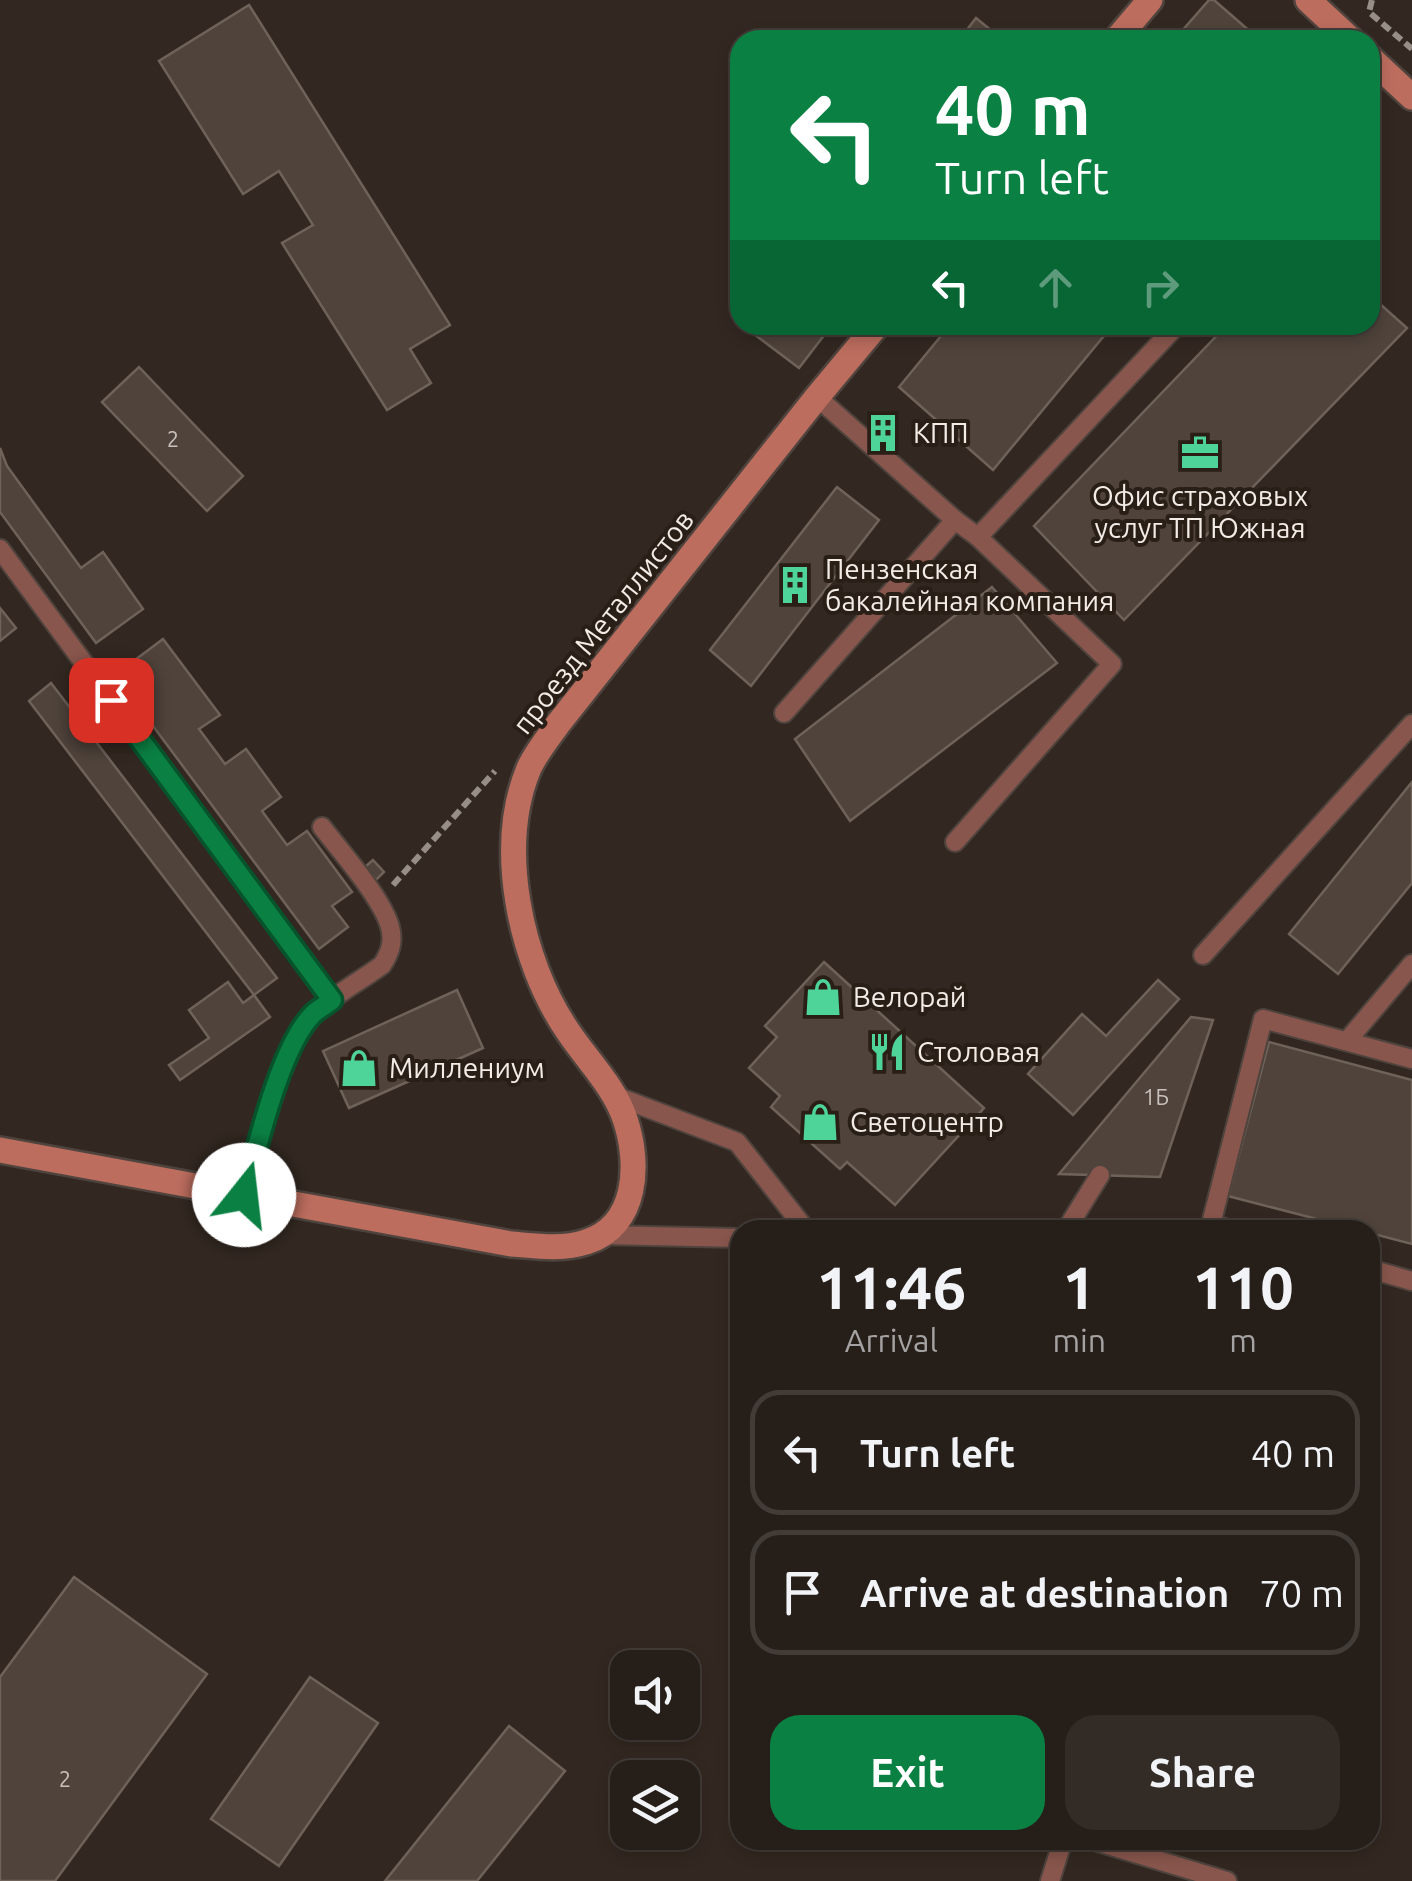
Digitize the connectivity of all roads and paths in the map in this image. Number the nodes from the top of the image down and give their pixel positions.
1 (1150, 0) edge
2 (1308, 0) edge
3 (1372, 0) edge
4 (1124, 30) edge
5 (1340, 30) edge
6 (1412, 49) edge
7 (1380, 67) edge
8 (1412, 97) edge
9 (869, 335) edge
10 (1168, 335) edge
11 (817, 397) junction
12 (955, 520) junction
13 (978, 536) junction
14 (0, 549) edge
15 (784, 714) dead end
16 (1412, 724) edge
17 (506, 759) dead end
18 (322, 827) dead end
19 (955, 842) dead end
20 (378, 902) junction
21 (1204, 954) dead end
22 (1412, 964) edge
23 (332, 1000) junction
24 (1347, 1041) junction
25 (1412, 1059) edge
26 (613, 1094) junction
27 (0, 1150) edge
28 (1100, 1175) dead end
29 (244, 1195) junction
30 (798, 1220) edge
31 (1072, 1220) edge
32 (1212, 1220) edge
33 (602, 1235) junction
34 (730, 1238) edge
35 (1380, 1272) edge
36 (1412, 1281) edge
37 (1060, 1850) edge
38 (1124, 1850) edge
39 (1050, 1881) edge
40 (1227, 1881) edge

1 - 4 street
2 - 5 street
3 - 6 path
7 - 8 street
9 - 11 street, проезд Металлистов
10 - 13 lane
11 - 12 lane
11 - 26 street, проезд Металлистов
12 - 13 lane
12 - 15 lane
13 - 19 lane
14 - 23 lane
16 - 21 lane
17 - 20 path
18 - 20 lane
20 - 23 lane
22 - 24 lane
23 - 29 lane
24 - 25 lane
24 - 32 lane
26 - 30 lane
26 - 33 street, проезд Металлистов
27 - 29 street
28 - 31 lane
29 - 33 street
33 - 34 lane
35 - 36 lane
37 - 39 lane
38 - 40 lane

